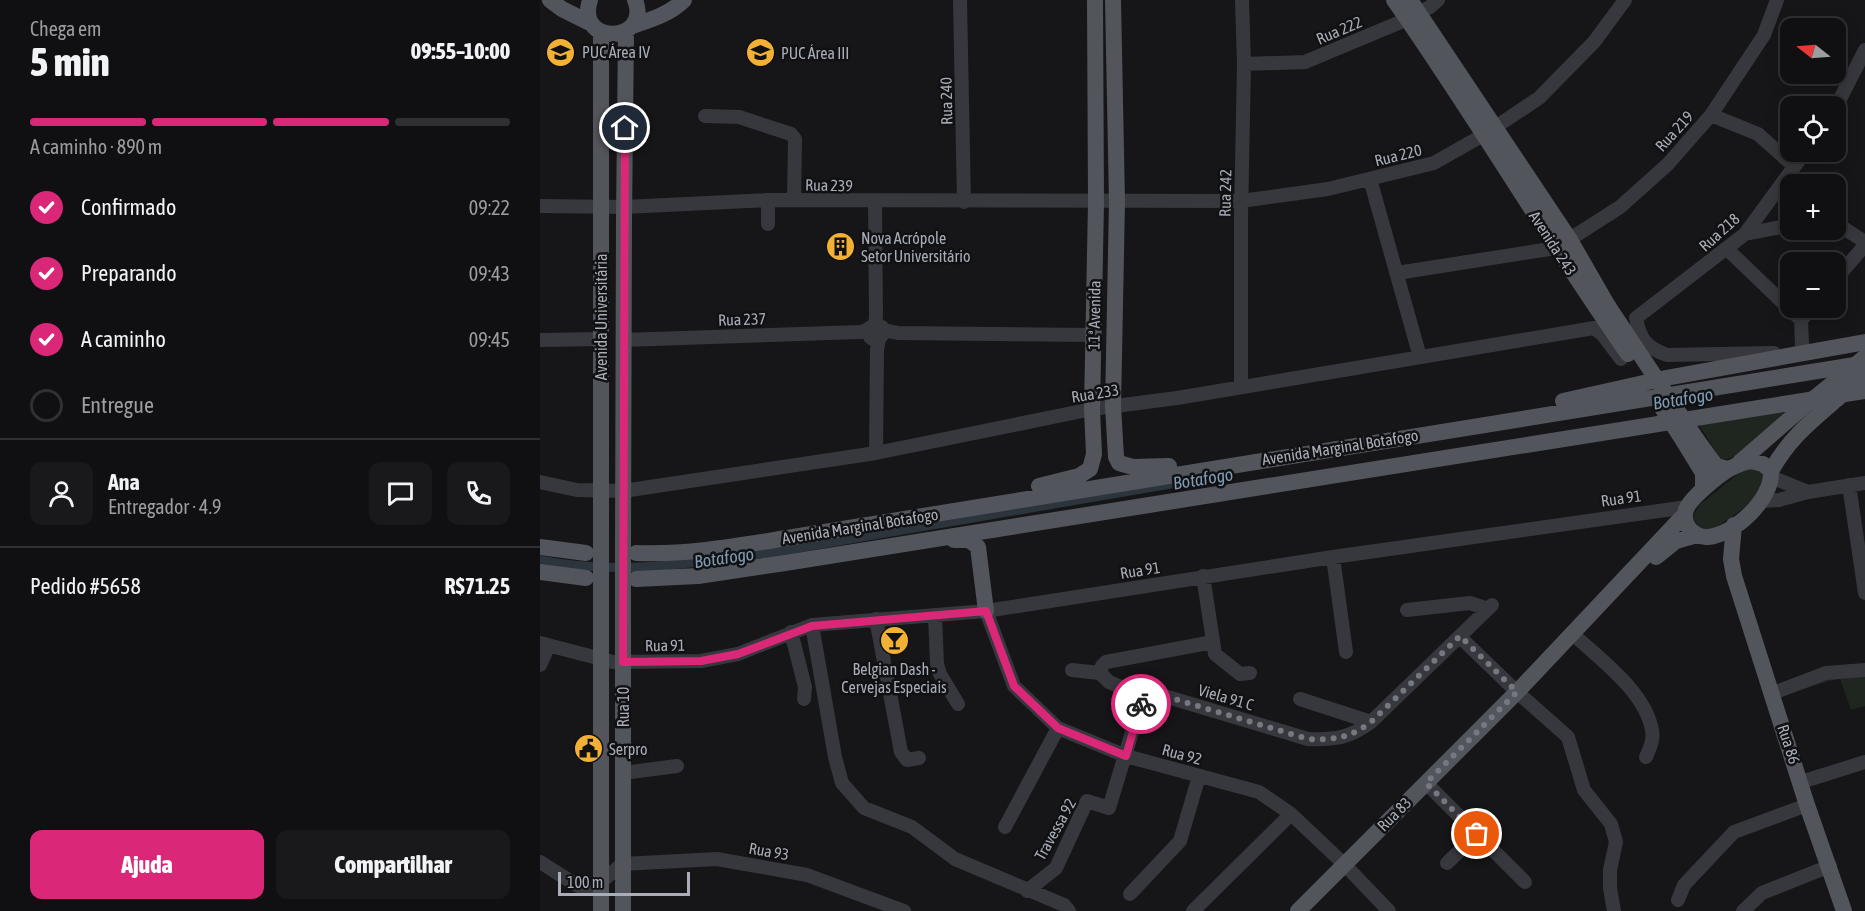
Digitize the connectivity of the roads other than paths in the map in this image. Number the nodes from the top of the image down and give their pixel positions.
1 (550, 0) edge
2 (590, 0) edge
3 (635, 0) edge
4 (684, 0) edge
5 (960, 0) edge
6 (1095, 0) edge
7 (1113, 0) edge
8 (1242, 0) edge
9 (1394, 0) edge
10 (1438, 0) edge
11 (1624, 0) edge
12 (1777, 0) edge
13 (1412, 11) edge
14 (596, 28) junction
15 (629, 28) junction
16 (1865, 50) edge
17 (1244, 64) junction
18 (1842, 96) edge
19 (1711, 115) junction
20 (705, 116) dead end
21 (1490, 130) junction
22 (1797, 162) edge
23 (1794, 166) junction
24 (1370, 179) junction
25 (768, 200) junction
26 (1241, 201) junction
27 (874, 202) junction
28 (964, 202) junction
29 (1096, 202) junction
30 (1117, 202) junction
31 (798, 205) junction
32 (540, 206) edge
33 (601, 207) junction
34 (624, 207) junction
35 (768, 224) dead end
36 (1780, 227) edge
37 (1846, 231) edge
38 (1745, 234) junction
39 (1563, 244) junction
40 (1865, 244) edge
41 (1727, 249) junction
42 (1846, 267) edge
43 (1397, 273) junction
44 (1801, 320) joint
45 (875, 333) junction
46 (1093, 335) junction
47 (601, 339) junction
48 (540, 340) edge
49 (623, 340) junction
50 (1865, 342) edge
51 (1805, 353) junction
52 (1420, 357) junction
53 (1624, 357) junction
54 (1865, 357) edge
55 (1865, 363) edge
56 (1865, 375) edge
57 (1241, 387) junction
58 (1865, 391) edge
59 (1113, 406) junction
60 (1092, 409) junction
61 (1521, 418) junction
62 (1690, 441) junction
63 (876, 453) junction
64 (1230, 465) junction
65 (1734, 466) junction
66 (1771, 474) junction
67 (540, 482) edge
68 (1865, 483) edge
69 (1849, 485) junction
70 (1703, 489) junction
71 (601, 492) junction
72 (1808, 492) junction
73 (623, 497) junction
74 (1762, 501) junction
75 (1686, 510) junction
76 (937, 513) junction
77 (1734, 525) junction
78 (1702, 536) junction
79 (540, 547) edge
80 (882, 547) junction
81 (594, 550) junction
82 (630, 550) junction
83 (1333, 556) junction
84 (540, 572) edge
85 (1203, 576) junction
86 (1734, 576) junction
87 (630, 582) junction
88 (596, 588) junction
89 (1615, 589) junction
90 (1865, 593) edge
91 (1407, 610) dead end
92 (986, 611) junction
93 (935, 615) junction
94 (876, 619) junction
95 (812, 626) junction
96 (791, 632) junction
97 (1572, 633) junction
98 (1460, 636) junction
99 (1214, 642) junction
100 (543, 644) edge
101 (1346, 652) dead end
102 (601, 660) junction
103 (623, 662) junction
104 (540, 665) edge
105 (1072, 670) dead end
106 (1865, 670) edge
107 (1100, 673) junction
108 (1250, 673) dead end
109 (1517, 692) junction
110 (1773, 693) junction
111 (1143, 696) junction
112 (805, 697) dead end
113 (1300, 699) dead end
114 (958, 704) dead end
115 (1371, 722) junction
116 (1058, 728) junction
117 (1126, 756) junction
118 (1646, 757) dead end
119 (919, 758) dead end
120 (1865, 762) edge
121 (677, 766) dead end
122 (623, 773) junction
123 (1199, 776) junction
124 (1801, 782) junction
125 (1426, 783) junction
126 (601, 790) junction
127 (1808, 805) junction
128 (1291, 814) junction
129 (1005, 827) dead end
130 (1477, 834) junction
131 (622, 858) junction
132 (540, 862) edge
133 (1447, 863) dead end
134 (1344, 864) junction
135 (1830, 866) junction
136 (601, 882) junction
137 (1525, 882) dead end
138 (1027, 891) junction
139 (1130, 894) dead end
140 (1678, 900) dead end
141 (1302, 909) edge
142 (601, 911) edge
143 (623, 911) edge
144 (904, 911) edge
145 (1069, 911) edge
146 (1193, 911) edge
147 (1389, 911) edge
148 (1614, 911) edge
149 (1743, 911) edge
150 (1844, 911) edge

1 - 14 main road
2 - 14 main road, Avenida Universitária
3 - 15 main road, Avenida Universitária
4 - 15 main road
5 - 28 street, Rua 240
6 - 29 main road, 11ª Avenida
7 - 30 main road, 11ª Avenida
8 - 17 street, Rua 242
9 - 13 main road, Avenida 243
10 - 13 street, Rua 222
11 - 21 street, Rua 220
12 - 19 street, Rua 219
13 - 17 street, Rua 222
13 - 21 main road, Avenida 243
14 - 15 main road
14 - 33 main road, Avenida Universitária
15 - 34 main road, Avenida Universitária
16 - 18 street
17 - 26 street, Rua 242
19 - 23 street
19 - 39 street, Rua 219
20 - 31 street
21 - 24 street, Rua 220
21 - 39 main road, Avenida 243
22 - 23 street, Rua 218
23 - 38 street, Rua 218
24 - 26 street, Rua 220
24 - 43 street
25 - 31 street, Rua 239
25 - 34 street, Rua 239
25 - 35 street
26 - 30 street, Rua 220
26 - 57 street, Rua 242
27 - 28 street, Rua 239
27 - 31 street, Rua 239
27 - 45 street
28 - 29 street, Rua 239
29 - 30 street, Rua 239
29 - 46 main road, 11ª Avenida
30 - 59 main road, 11ª Avenida
32 - 33 street, Rua 239
33 - 34 street, Rua 239
33 - 47 main road, Avenida Universitária
34 - 49 main road, Avenida Universitária
36 - 38 street
37 - 40 street
38 - 41 street, Rua 218
39 - 43 street
39 - 53 main road, Avenida 243
39 - 62 main road, Avenida 243, bridge
40 - 42 street
41 - 44 street
41 - 51 street, Rua 218
43 - 52 street
44 - 51 street
45 - 46 street, Rua 237
45 - 49 street, Rua 237
45 - 63 street
46 - 60 main road, 11ª Avenida
47 - 48 street
47 - 71 main road, Avenida Universitária
49 - 73 main road, Avenida Universitária
50 - 51 main road
51 - 61 main road
52 - 53 street, Rua 233
52 - 57 street, Rua 233
53 - 62 main road, Avenida 243, bridge
54 - 65 main road, Rua 83, bridge
55 - 61 main road, Avenida Marginal Botafogo
56 - 66 main road, bridge
57 - 59 street, Rua 233
58 - 80 main road, Avenida Marginal Botafogo
59 - 60 street, Rua 233
59 - 64 main road, 11ª Avenida
60 - 63 street, Rua 233
60 - 76 main road, 11ª Avenida
61 - 64 main road, Avenida Marginal Botafogo
62 - 65 main road, Avenida 243
62 - 70 main road, Avenida 243
63 - 73 street, Rua 233
64 - 76 main road, Avenida Marginal Botafogo
65 - 66 main road
65 - 70 main road, Rua 83
66 - 72 street
66 - 74 main road
67 - 71 street, Rua 233
68 - 69 street
69 - 72 street
69 - 90 street
70 - 75 main road, Rua 83
71 - 73 street, Rua 233
71 - 81 main road, Avenida Universitária
72 - 74 street
73 - 82 main road, Rua 10
74 - 77 main road, Rua 83
75 - 78 main road, Rua 86
75 - 83 street, Rua 91
75 - 89 main road, Rua 83
76 - 82 main road, Avenida Marginal Botafogo
77 - 78 main road, Rua 83
77 - 86 main road, Rua 86
78 - 86 main road, Rua 86
78 - 89 main road, Rua 83
79 - 81 main road
80 - 87 main road, Avenida Marginal Botafogo
80 - 92 main road
81 - 88 main road, Avenida Universitária, bridge
82 - 87 main road, Rua 10, bridge
83 - 85 street, Rua 91
83 - 101 street
84 - 88 main road
85 - 92 street, Rua 91
85 - 99 street
86 - 110 main road, Rua 86
87 - 103 main road, Rua 10
88 - 102 main road, Rua 10
89 - 97 main road, Rua 83
91 - 98 street, Viela 91 C
92 - 93 street, Rua 91
92 - 116 street, Rua 92
93 - 94 street, Rua 91
93 - 114 street
94 - 95 street, Rua 91
94 - 119 street
95 - 96 street, Rua 91
95 - 138 street
96 - 103 street, Rua 91
96 - 112 street
97 - 109 main road, Rua 83
97 - 118 street
98 - 109 street
98 - 115 street, Viela 91 C
99 - 107 street
99 - 108 street
100 - 102 street, Rua 91
100 - 104 street
102 - 103 street, Rua 91
102 - 126 main road, Rua 10
103 - 122 main road, Rua 10
105 - 107 street, Viela 91 C
106 - 110 street
107 - 111 street, Viela 91 C
109 - 125 main road, Rua 83
109 - 148 street
110 - 124 main road, Rua 86
111 - 115 street, Viela 91 C
111 - 117 street, Travessa 92
113 - 115 street
116 - 117 street, Rua 92
116 - 129 street
117 - 123 street, Rua 92
117 - 138 street, Travessa 92
120 - 124 street
121 - 122 street
122 - 131 main road, Rua 10
123 - 128 street, Rua 92
123 - 139 street
124 - 127 main road, Rua 86
125 - 130 street
125 - 134 main road, Rua 83
126 - 131 main road
126 - 136 main road, Rua 10
127 - 135 main road, Rua 86
127 - 140 street
128 - 134 street, Rua 92
128 - 146 street
130 - 133 street
130 - 137 street
131 - 136 street
131 - 143 main road, Rua 10
131 - 144 street, Rua 93
132 - 136 street
134 - 141 main road, Rua 83
134 - 147 street, Rua 92
135 - 149 street
135 - 150 main road, Rua 86
136 - 142 main road, Rua 10
138 - 145 street

